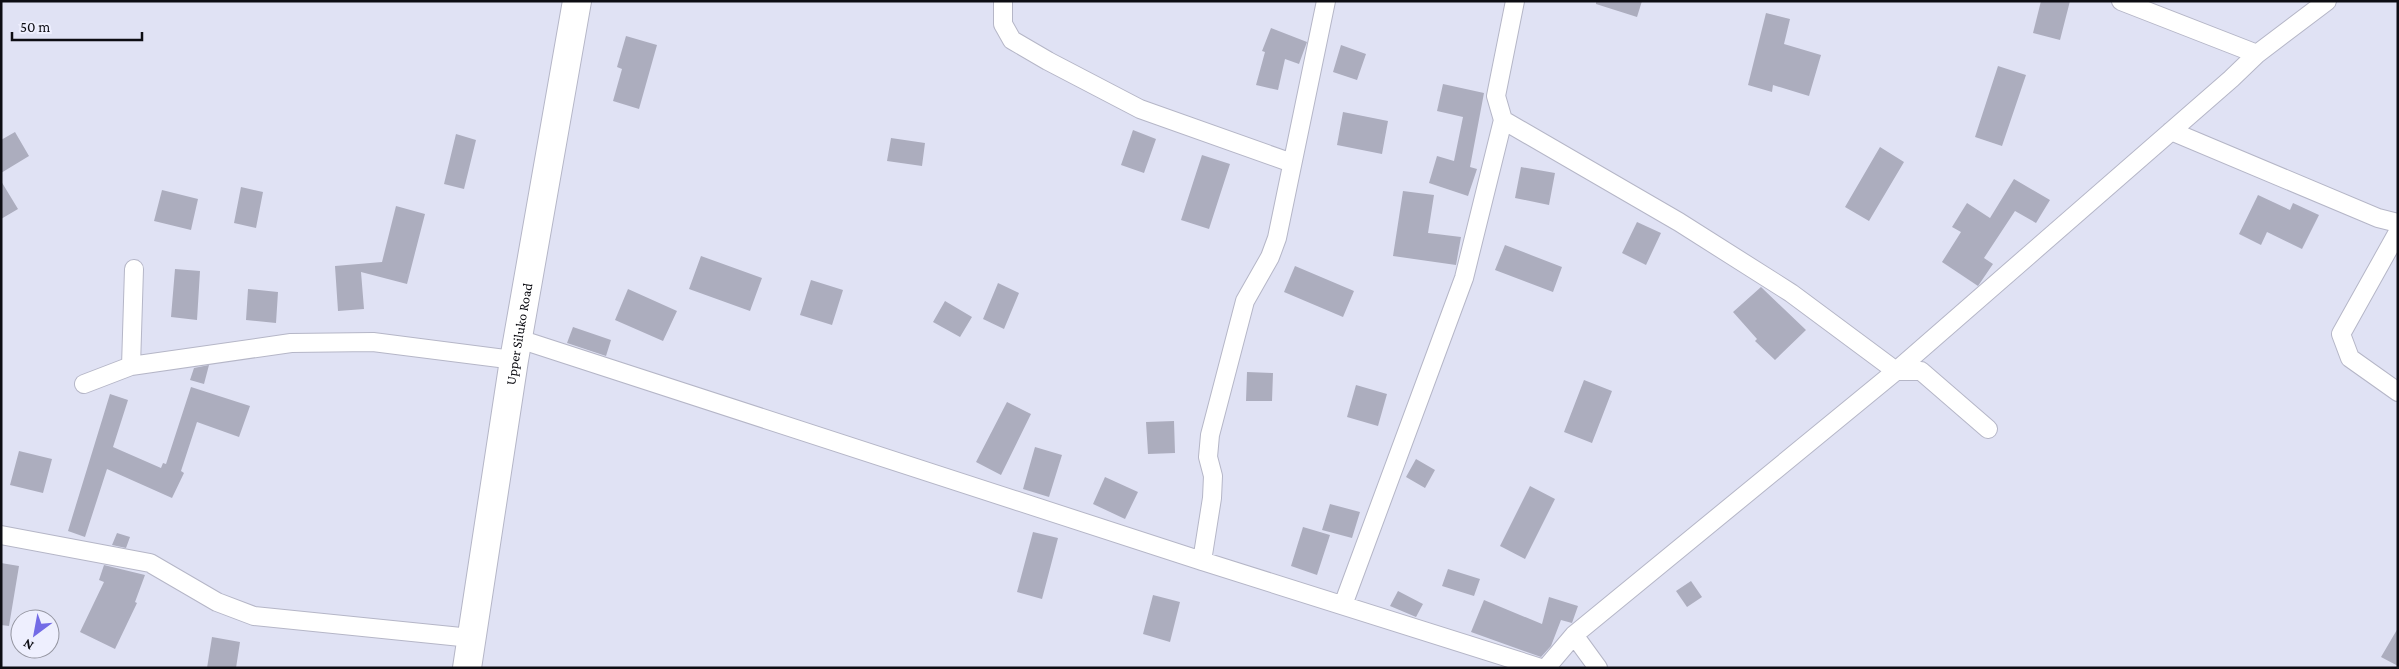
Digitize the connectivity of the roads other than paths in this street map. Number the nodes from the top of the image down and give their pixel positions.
1 (577, 1) edge
2 (1003, 1) edge
3 (1326, 1) edge
4 (1515, 1) edge
5 (2121, 1) edge
6 (2327, 1) edge
7 (2257, 54) junction
8 (1504, 120) junction
9 (2171, 131) junction
10 (1292, 164) junction
11 (2398, 223) edge
12 (2398, 232) edge
13 (517, 350) junction
14 (1896, 371) junction
15 (84, 384) dead end
16 (2398, 392) edge
17 (1988, 430) dead end
18 (1, 535) edge
19 (1202, 561) junction
20 (1343, 605) junction
21 (1574, 635) junction
22 (471, 638) junction
23 (466, 668) edge
24 (1541, 668) edge
25 (1546, 668) edge
26 (1598, 668) edge

1 - 13 main road, Upper Siluko Road
2 - 10 street
3 - 10 street
4 - 8 street
5 - 7 street
6 - 7 street
7 - 9 street
8 - 14 street
8 - 20 street
9 - 11 street
9 - 14 street
10 - 19 street
12 - 16 street
13 - 15 street
13 - 19 street
13 - 22 main road, Upper Siluko Road
14 - 17 street
14 - 21 street
18 - 22 street
19 - 20 street
20 - 24 street
21 - 25 street
21 - 26 street
22 - 23 main road, Upper Siluko Road

